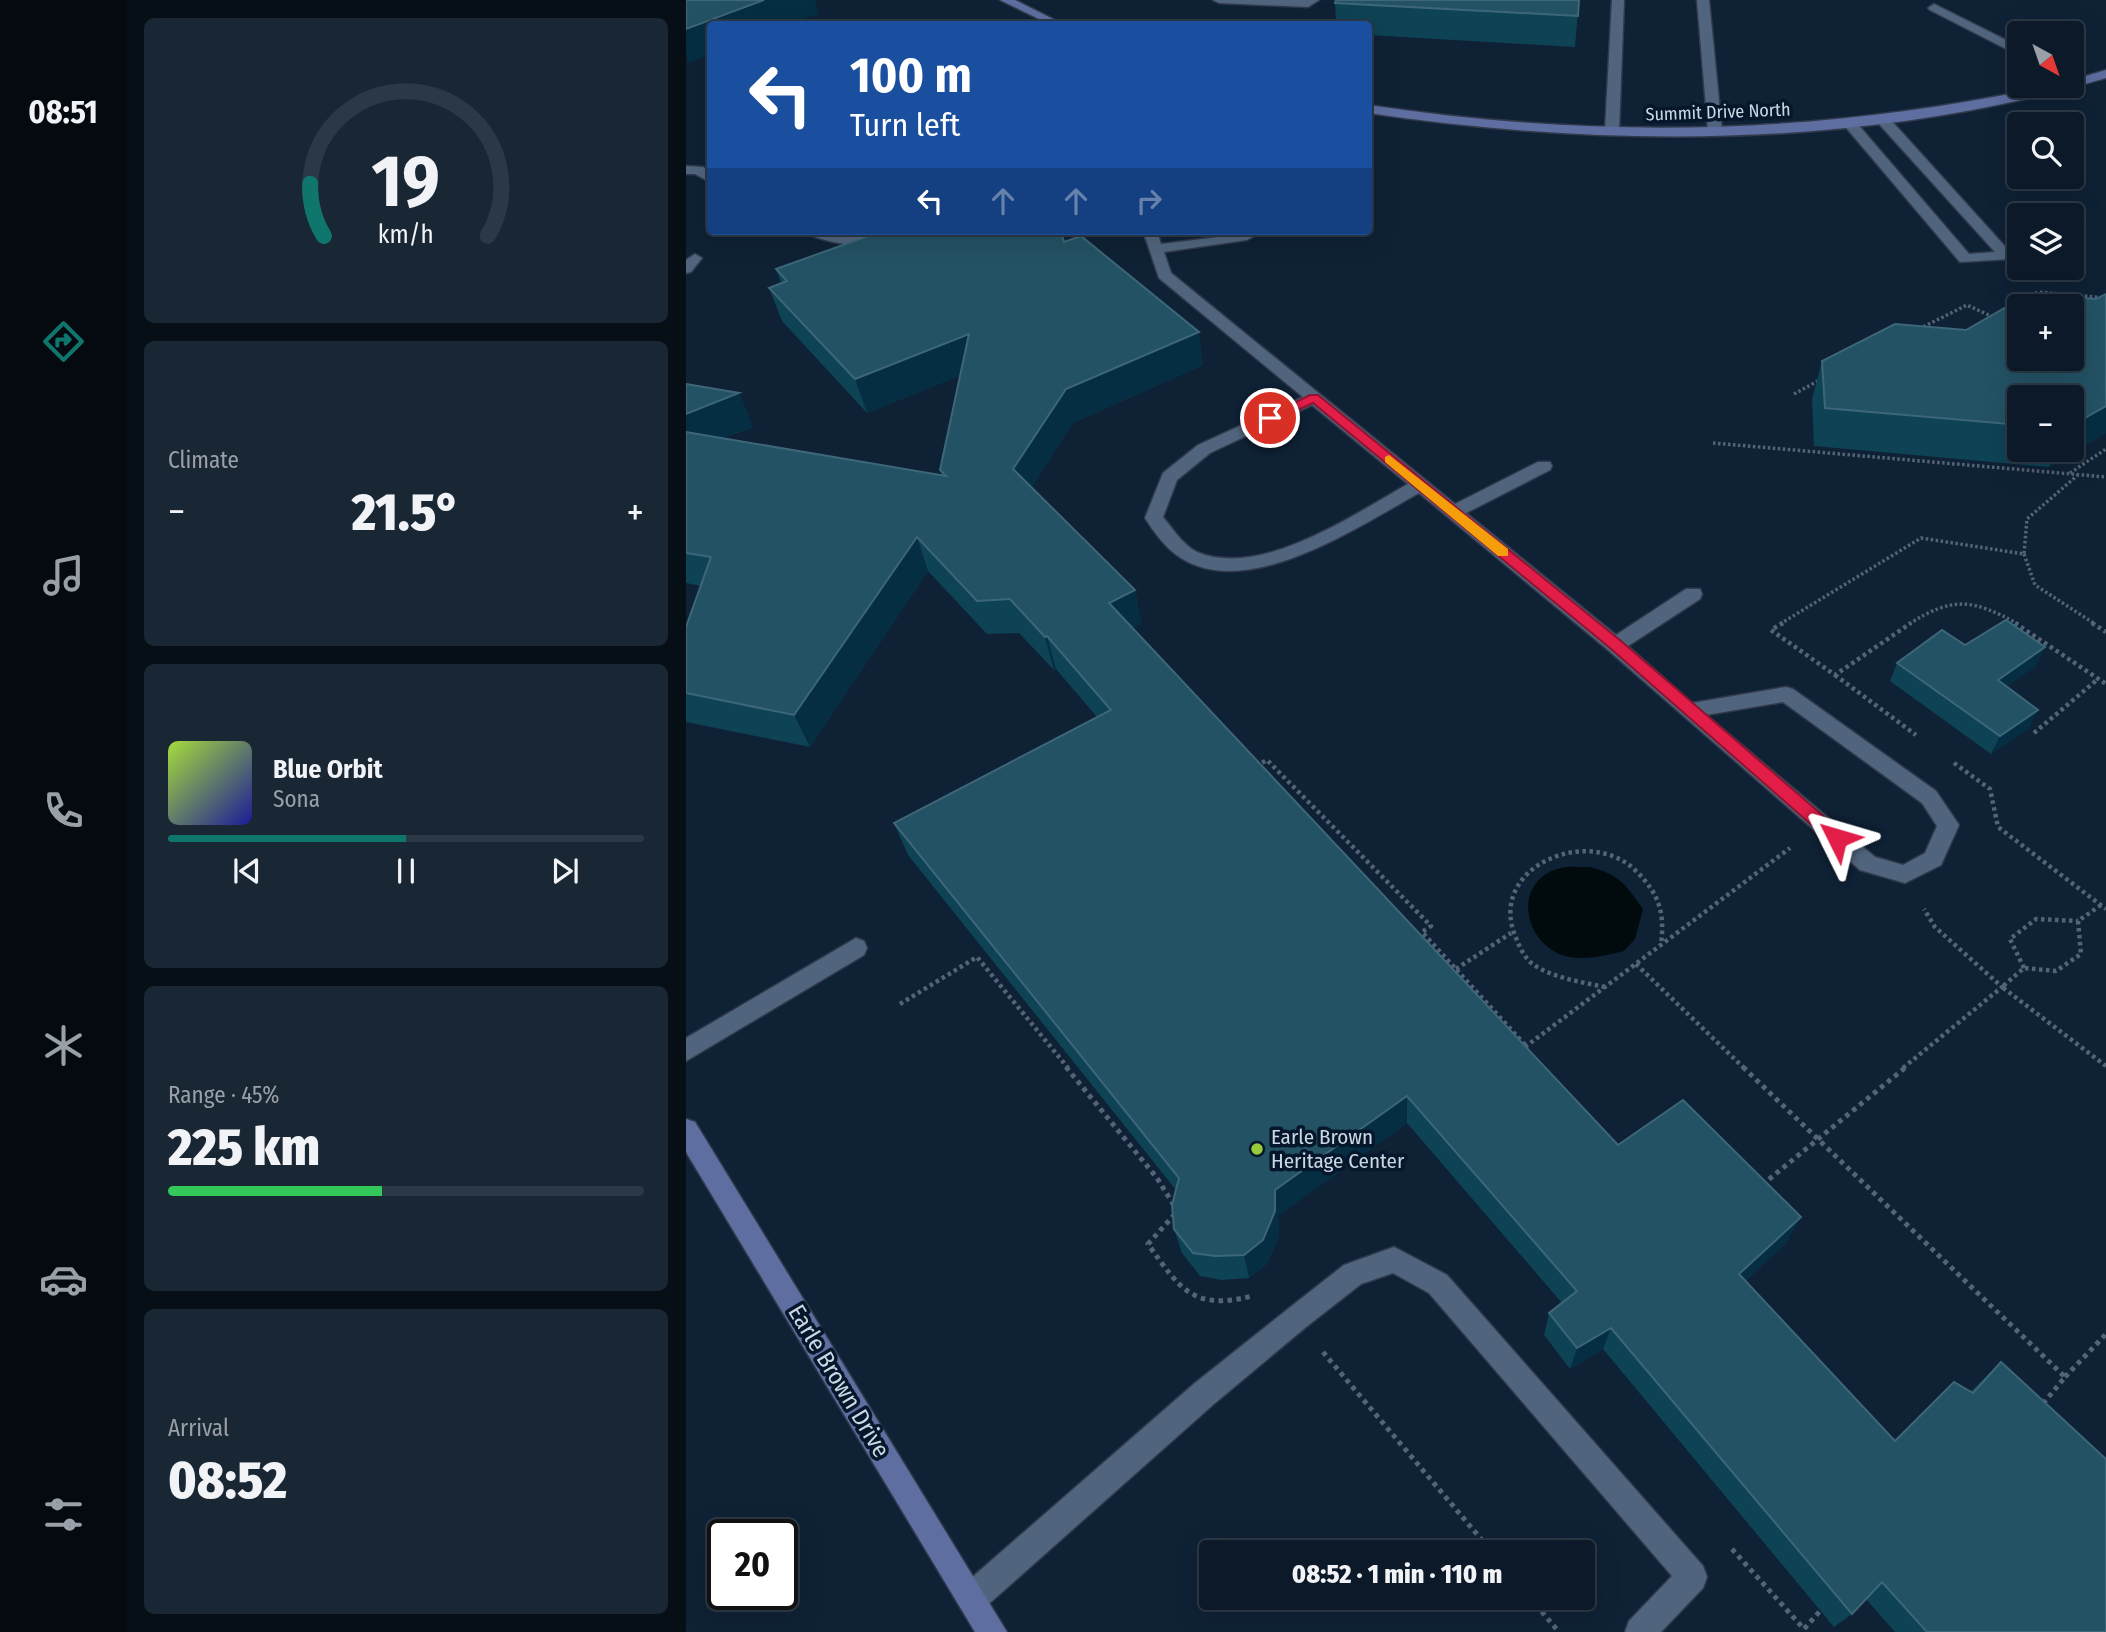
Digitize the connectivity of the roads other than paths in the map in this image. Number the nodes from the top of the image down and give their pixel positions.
1 (1006, 0) edge
2 (1219, 0) edge
3 (1313, 0) edge
4 (1618, 0) edge
5 (1703, 0) edge
6 (1934, 9) dead end
7 (1051, 21) edge
8 (2007, 46) edge
9 (2106, 74) edge
10 (2084, 80) edge
11 (2015, 98) edge
12 (1372, 109) edge
13 (1884, 121) junction
14 (1850, 124) junction
15 (1612, 131) junction
16 (1714, 131) junction
17 (686, 170) edge
18 (707, 176) edge
19 (828, 235) edge
20 (1151, 235) edge
21 (1247, 236) dead end
22 (897, 239) edge
23 (1156, 249) junction
24 (686, 257) edge
25 (686, 269) edge
26 (1314, 398) junction
27 (1544, 466) dead end
28 (1420, 485) junction
29 (1454, 512) junction
30 (1693, 594) dead end
31 (1615, 645) junction
32 (1688, 711) junction
33 (856, 948) dead end
34 (686, 1050) edge
35 (686, 1130) edge
36 (972, 1598) junction
37 (992, 1632) edge
38 (1640, 1632) edge

1 - 7 street
2 - 3 lane
4 - 15 lane
5 - 16 lane
6 - 8 lane
9 - 10 street, Summit Drive North
11 - 13 street, Summit Drive North
12 - 15 street, Summit Drive North
13 - 14 street, Summit Drive North
13 - 14 lane
14 - 16 street, Summit Drive North
15 - 16 street, Summit Drive North
17 - 18 lane
19 - 22 lane
20 - 23 lane
21 - 23 lane
23 - 26 lane
24 - 25 lane
26 - 28 lane
26 - 28 lane
27 - 29 lane
28 - 29 lane
29 - 31 lane
30 - 31 lane
31 - 32 lane
32 - 32 lane
33 - 34 lane
35 - 36 street, Earle Brown Drive
36 - 37 street, Earle Brown Drive
36 - 38 lane

